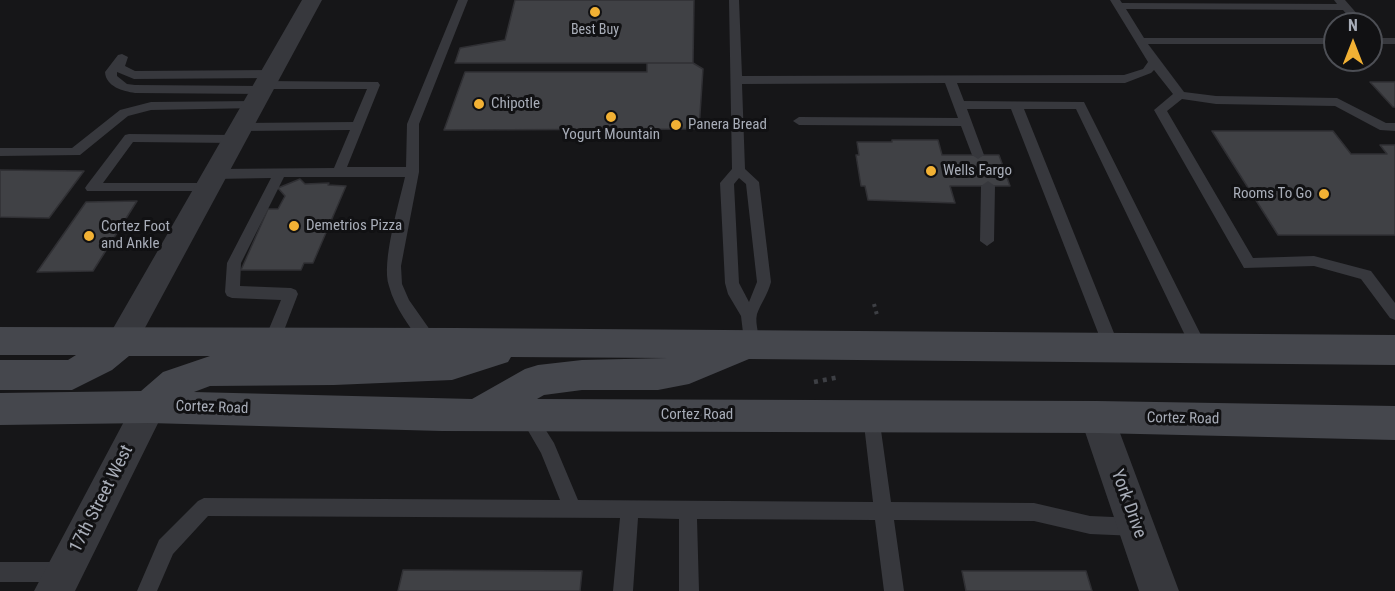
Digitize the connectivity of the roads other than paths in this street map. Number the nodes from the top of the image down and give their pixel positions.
1 (312, 0) edge
2 (463, 0) edge
3 (734, 0) edge
4 (1117, 3) edge
5 (1183, 3) edge
6 (1342, 3) edge
7 (1141, 40) junction
8 (1323, 41) edge
9 (1154, 62) junction
10 (737, 80) junction
11 (950, 81) junction
12 (1180, 95) junction
13 (255, 103) junction
14 (959, 105) junction
15 (1016, 105) junction
16 (799, 121) dead end
17 (966, 122) junction
18 (358, 126) junction
19 (1395, 127) edge
20 (0, 152) edge
21 (978, 155) dead end
22 (739, 170) junction
23 (339, 172) junction
24 (412, 172) junction
25 (280, 173) junction
26 (211, 181) junction
27 (988, 186) dead end
28 (987, 241) dead end
29 (1395, 314) edge
30 (750, 330) junction
31 (0, 341) edge
32 (122, 341) junction
33 (272, 341) junction
34 (429, 342) junction
35 (526, 343) junction
36 (1112, 348) junction
37 (1200, 349) junction
38 (1395, 350) edge
39 (0, 375) edge
40 (149, 407) junction
41 (0, 409) edge
42 (477, 415) junction
43 (527, 415) junction
44 (871, 416) junction
45 (1097, 417) junction
46 (1395, 423) edge
47 (572, 508) junction
48 (630, 509) junction
49 (883, 509) junction
50 (688, 510) junction
51 (1136, 527) junction
52 (0, 572) edge
53 (59, 581) edge
54 (147, 591) edge
55 (623, 591) edge
56 (688, 591) edge
57 (894, 591) edge
58 (1159, 591) edge

1 - 13 street
2 - 24 lane
3 - 10 lane
4 - 5 lane
4 - 7 lane
5 - 6 lane
7 - 8 lane
7 - 9 lane
9 - 11 lane
9 - 12 lane
10 - 11 lane
10 - 22 lane
11 - 14 lane
12 - 19 lane
12 - 29 lane
13 - 13 lane
13 - 18 lane
13 - 18 lane
13 - 20 lane
13 - 26 street
13 - 26 lane
14 - 15 lane
14 - 17 lane
15 - 36 lane
15 - 37 lane
16 - 17 lane
17 - 21 lane
18 - 23 lane
22 - 30 lane
22 - 30 lane
23 - 24 lane
23 - 25 lane
24 - 34 lane
25 - 26 lane
25 - 33 lane
26 - 32 street
27 - 28 lane
30 - 35 main road
30 - 36 main road
30 - 42 main road
31 - 32 main road
32 - 33 main road
32 - 39 main road
33 - 34 main road
34 - 35 main road
35 - 40 main road
36 - 37 main road
37 - 38 main road
40 - 41 main road, Cortez Road
40 - 42 main road, Cortez Road
40 - 53 street, 17th Street West
42 - 43 main road, Cortez Road
43 - 44 main road, Cortez Road
43 - 47 lane
44 - 45 main road, Cortez Road
44 - 49 lane
45 - 46 main road, Cortez Road
45 - 51 street, York Drive
47 - 48 lane
47 - 54 lane
48 - 50 lane
48 - 55 lane
49 - 50 lane
49 - 51 lane
49 - 57 lane
50 - 56 lane
51 - 58 street, York Drive
52 - 53 lane

